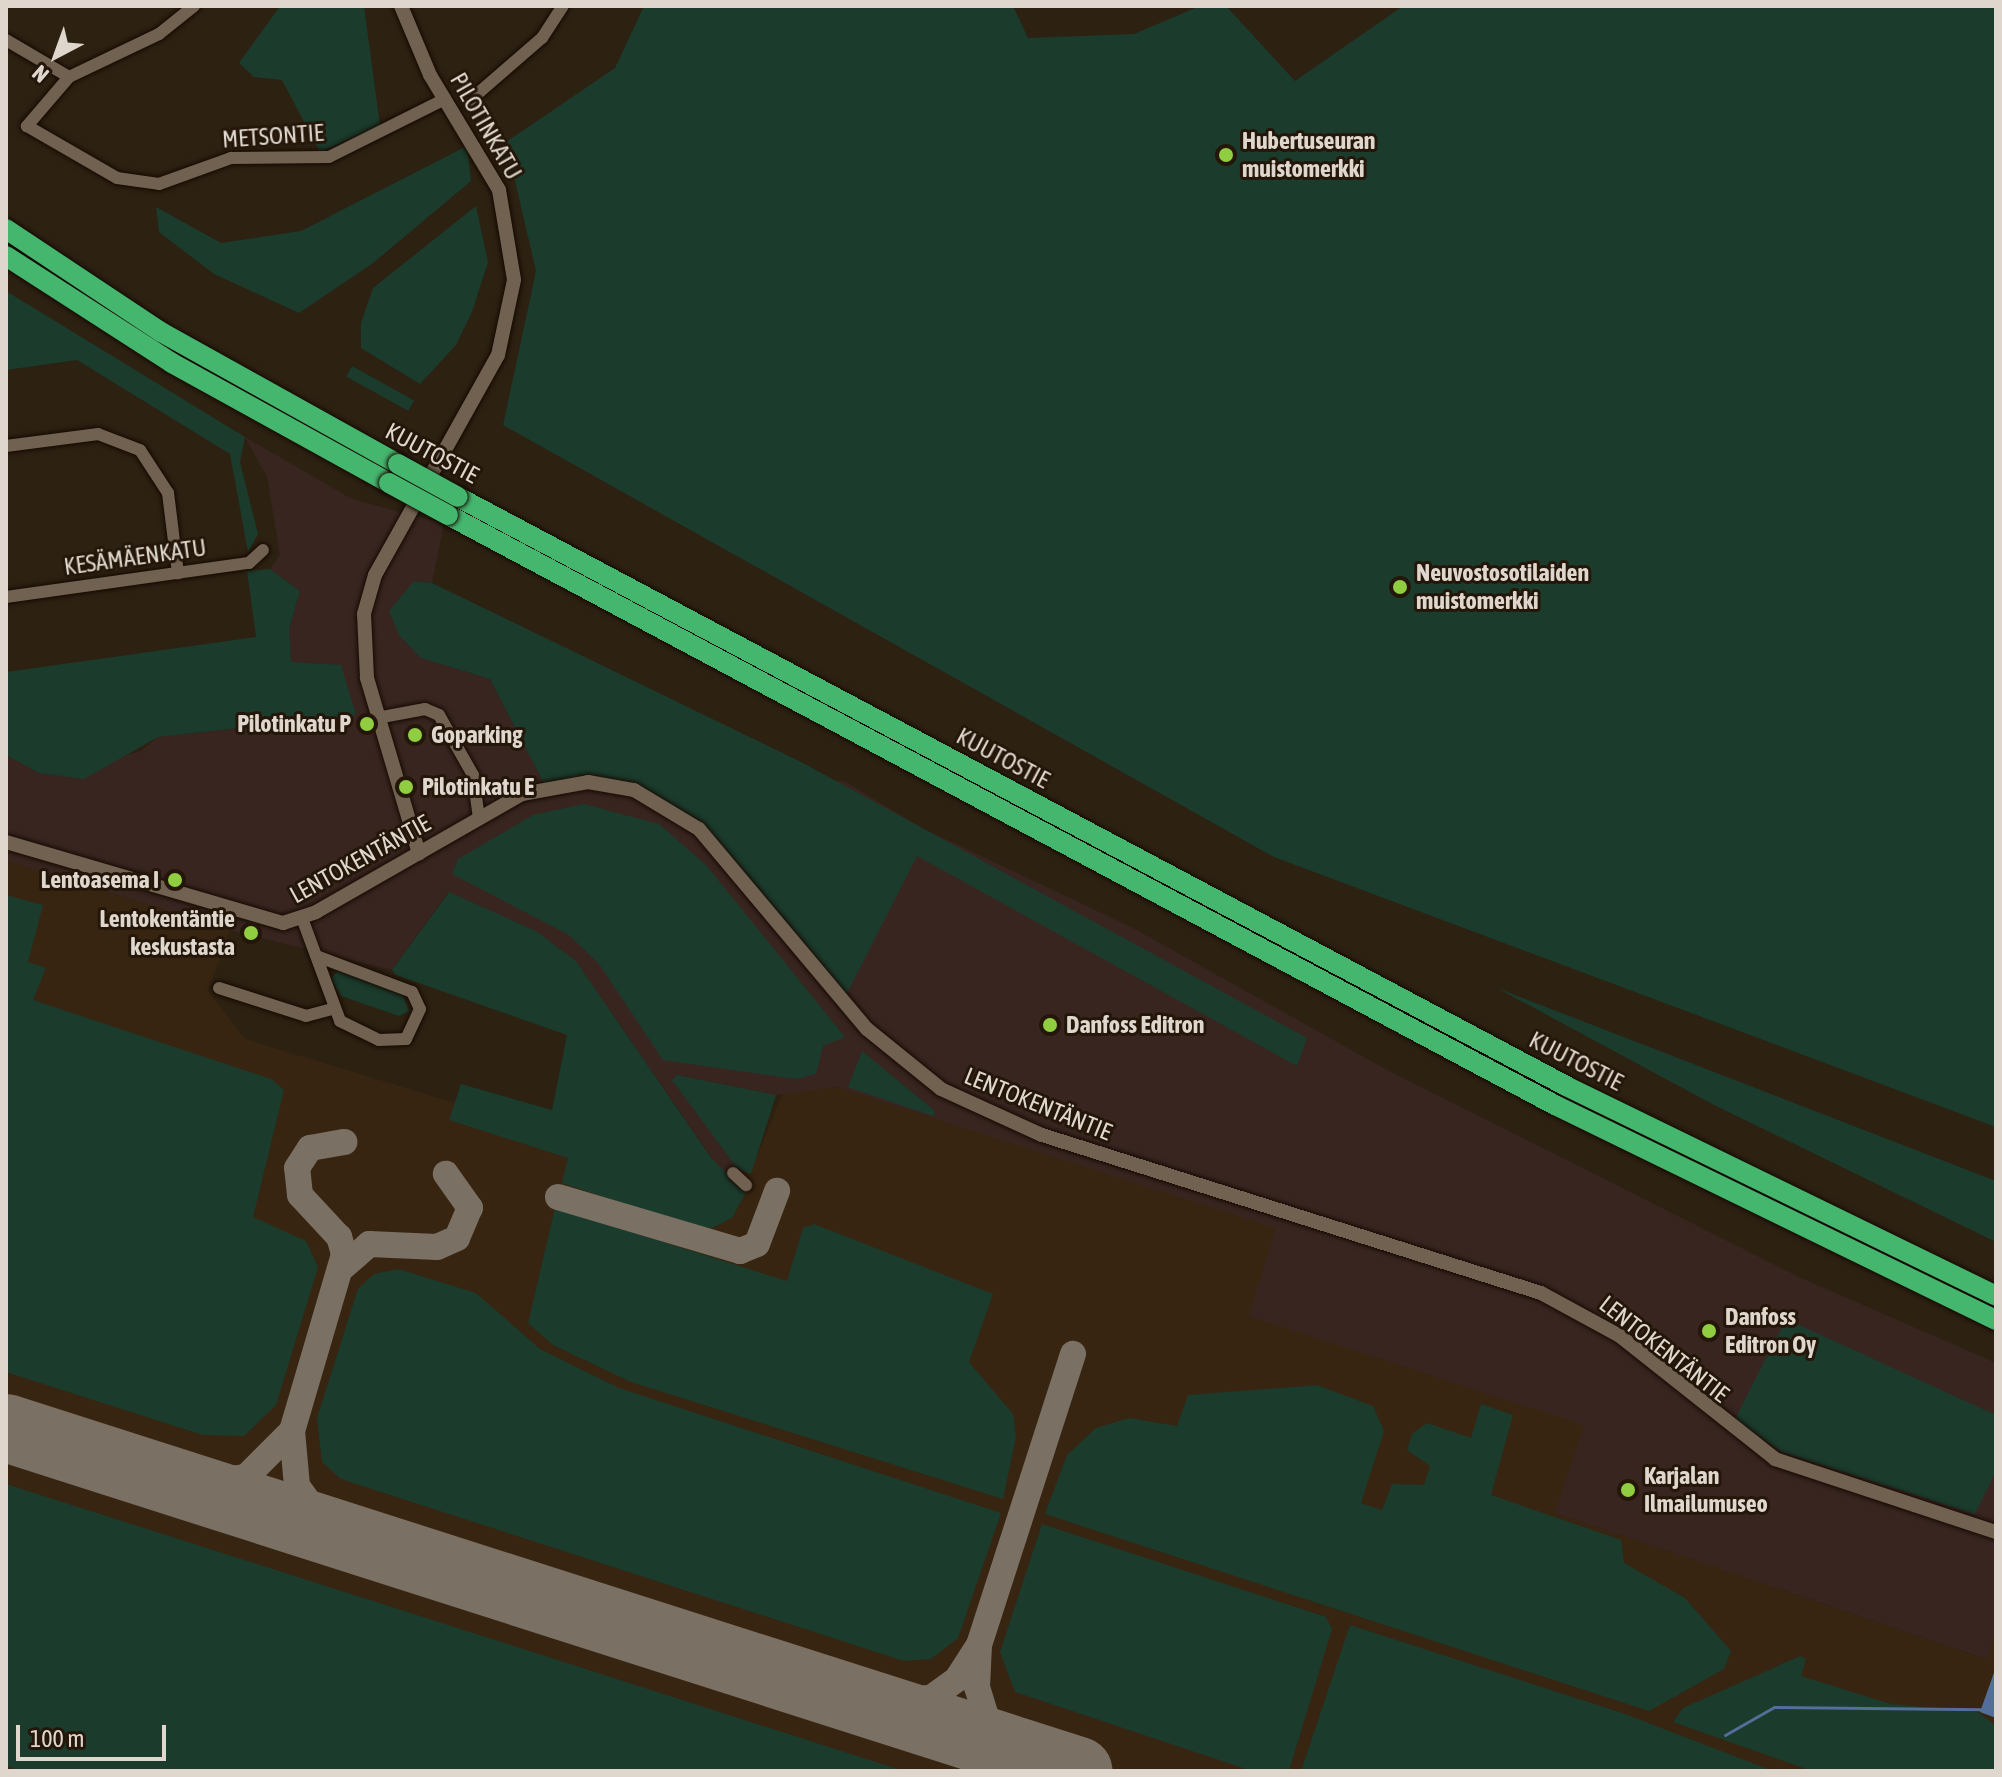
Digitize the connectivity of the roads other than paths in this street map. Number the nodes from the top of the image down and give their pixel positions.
1 (194, 6) edge
2 (401, 6) edge
3 (563, 6) edge
4 (6, 40) edge
5 (69, 77) junction
6 (445, 99) junction
7 (468, 102) dead end
8 (6, 227) edge
9 (6, 257) edge
10 (6, 446) edge
11 (263, 550) dead end
12 (178, 573) junction
13 (6, 597) edge
14 (377, 718) junction
15 (479, 818) junction
16 (6, 842) edge
17 (419, 853) junction
18 (302, 918) junction
19 (319, 957) junction
20 (219, 988) dead end
21 (332, 1009) junction
22 (733, 1173) dead end
23 (746, 1185) dead end
24 (1996, 1296) edge
25 (1996, 1320) edge
26 (1996, 1532) edge

1 - 5 street
2 - 6 street, PILOTINKATU
3 - 7 street
4 - 5 street
5 - 6 street, METSONTIE
6 - 14 street, PILOTINKATU
8 - 24 highway, KUUTOSTIE, bridge
9 - 25 highway, KUUTOSTIE, bridge
10 - 12 street
11 - 12 street, KESÄMÄENKATU
12 - 13 street, KESÄMÄENKATU
14 - 15 street
14 - 17 street, PILOTINKATU
15 - 17 street, LENTOKENTÄNTIE
15 - 26 street, LENTOKENTÄNTIE
16 - 18 street, LENTOKENTÄNTIE
17 - 18 street, LENTOKENTÄNTIE
18 - 19 street
19 - 21 street
19 - 21 street
20 - 21 street
22 - 23 street

